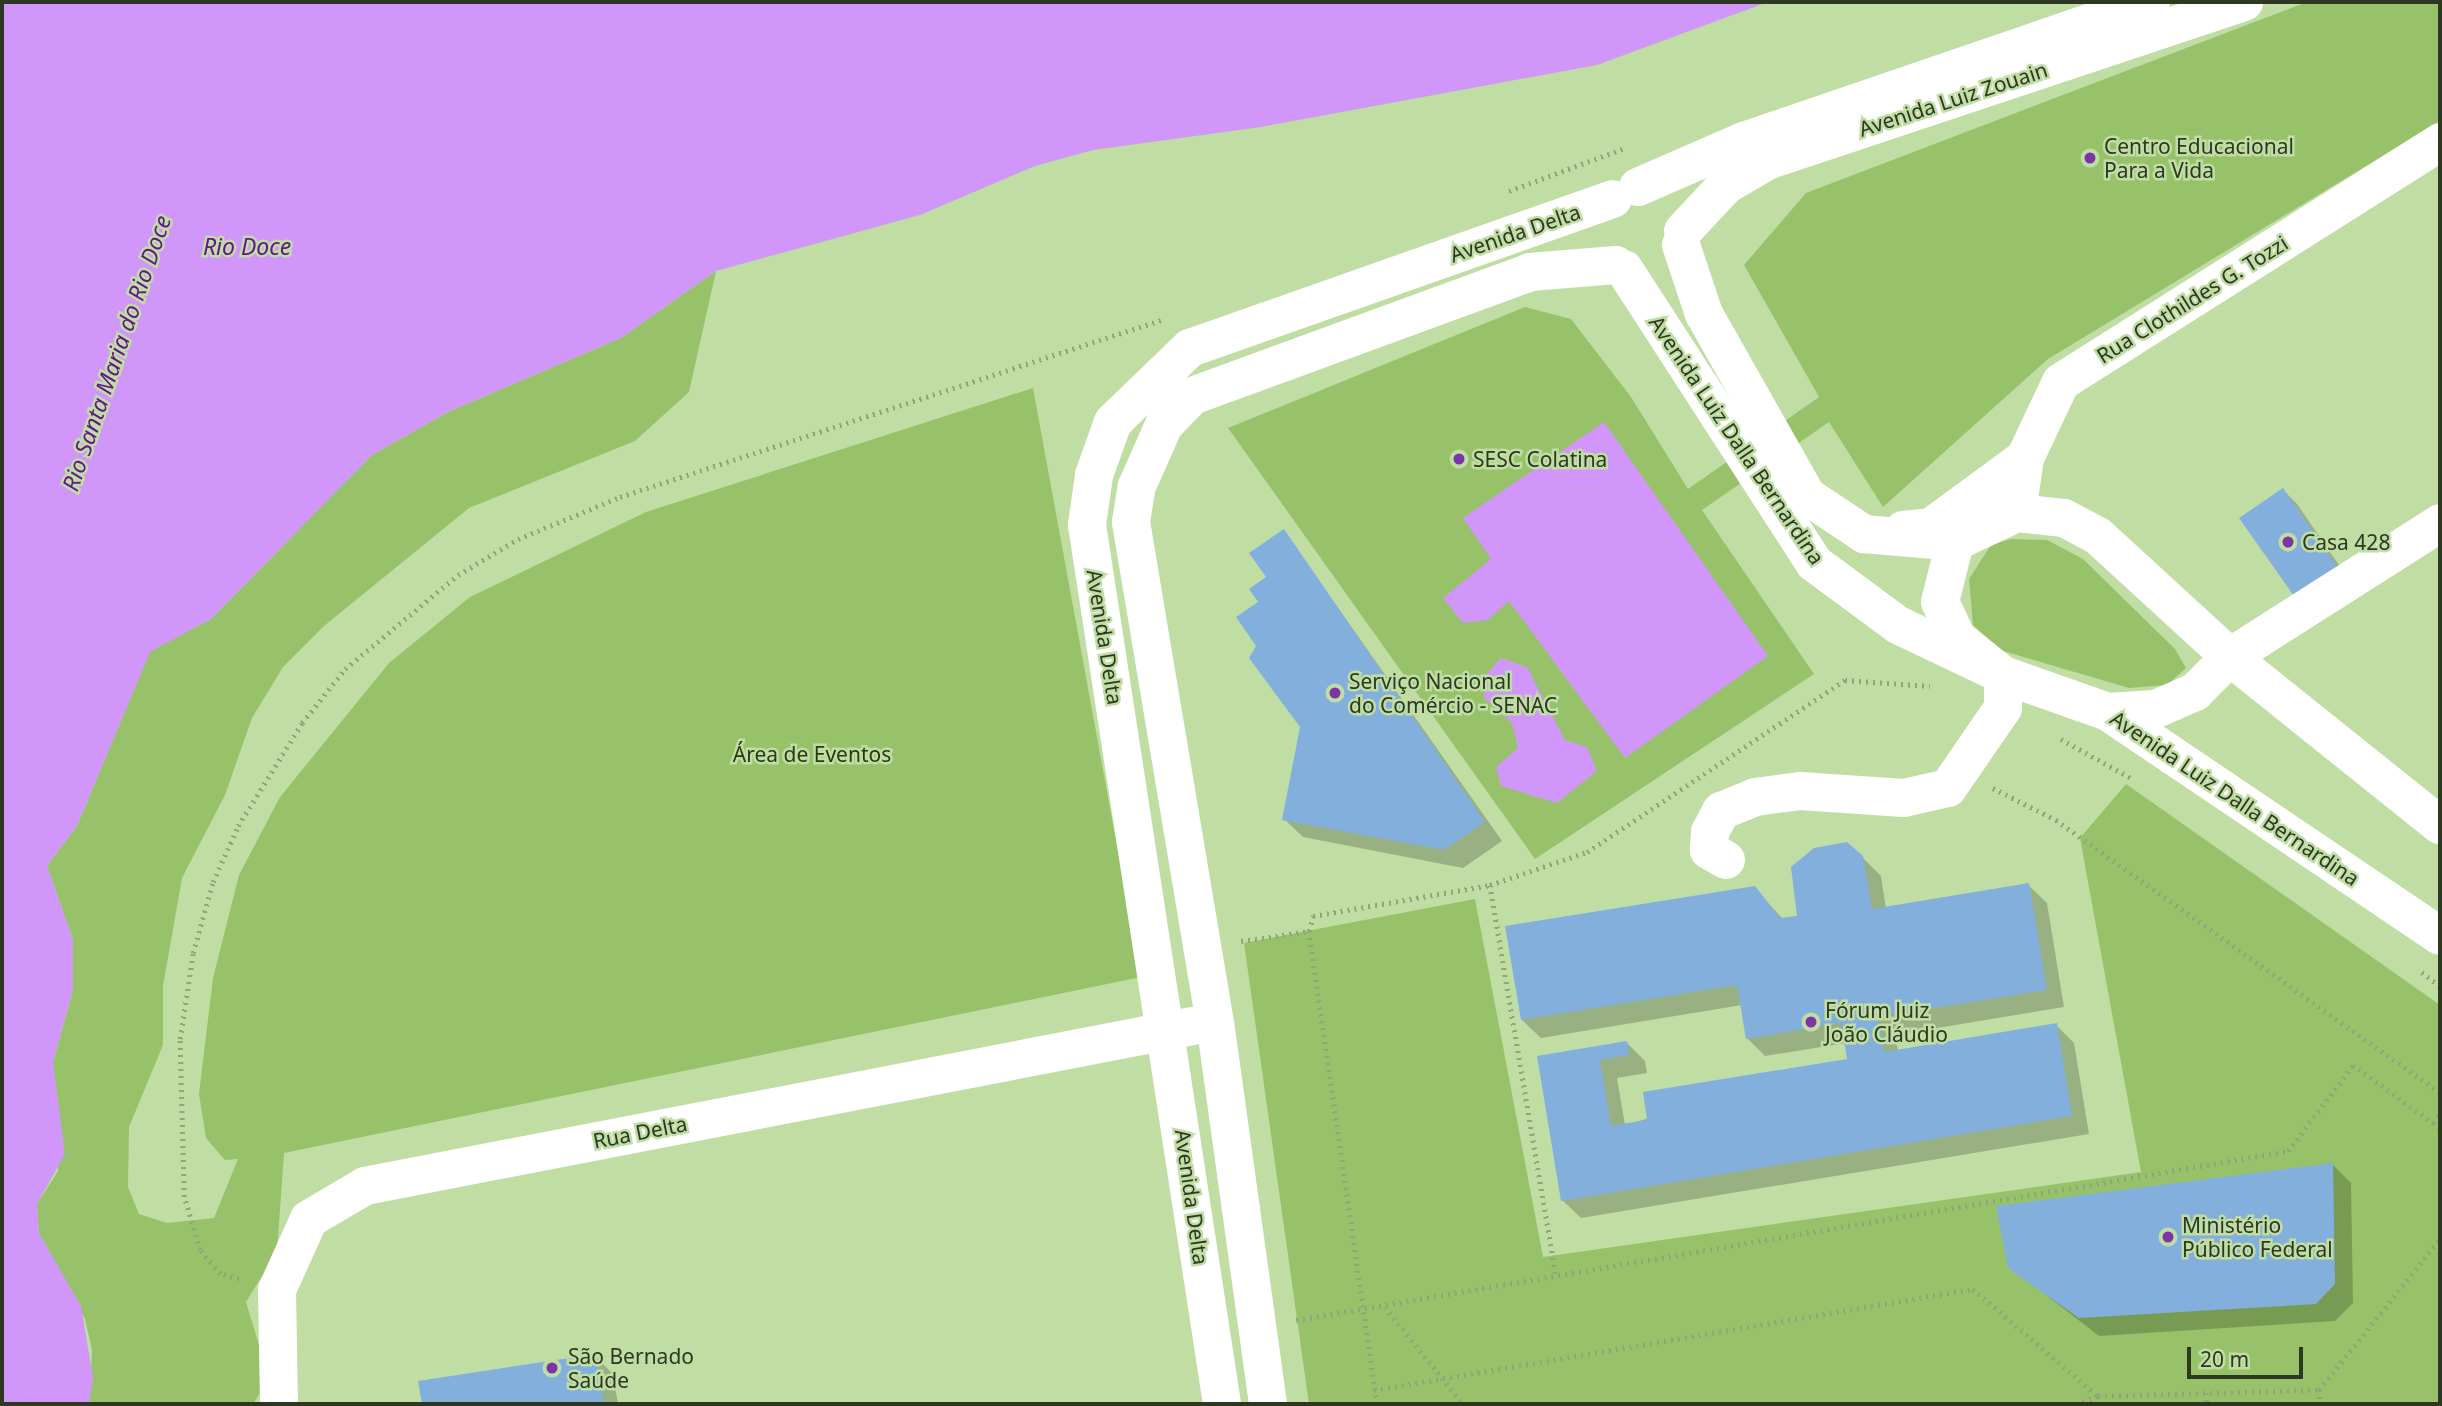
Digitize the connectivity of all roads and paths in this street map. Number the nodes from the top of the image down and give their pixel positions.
1 (2151, 2) edge
2 (2244, 2) edge
3 (2440, 142) edge
4 (1626, 193) junction
5 (1682, 238) junction
6 (1620, 267) junction
7 (1165, 318) dead end
8 (2025, 458) junction
9 (2017, 513) junction
10 (2440, 523) edge
11 (1864, 534) junction
12 (1955, 542) junction
13 (2230, 657) junction
14 (2003, 675) junction
15 (2108, 712) junction
16 (1960, 771) junction
17 (2440, 825) edge
18 (1726, 860) dead end
19 (1490, 885) dead end
20 (1308, 930) dead end
21 (2440, 936) edge
22 (1215, 1023) junction
23 (1167, 1030) junction
24 (2440, 1093) edge
25 (2440, 1115) edge
26 (2433, 1123) junction
27 (2440, 1128) edge
28 (2440, 1239) edge
29 (1556, 1277) junction
30 (277, 1290) junction
31 (1385, 1307) junction
32 (1363, 1311) junction
33 (1257, 1325) junction
34 (1444, 1378) junction
35 (1374, 1390) junction
36 (2319, 1390) junction
37 (2206, 1393) junction
38 (2098, 1396) junction
39 (279, 1404) edge
40 (1223, 1404) edge
41 (1268, 1404) edge
42 (1377, 1404) edge
43 (1463, 1404) edge
44 (2076, 1404) edge
45 (2098, 1404) edge
46 (2207, 1404) edge
47 (2320, 1404) edge

1 - 4 street, Avenida Luiz Zouain
2 - 5 street, Avenida Luiz Zouain
3 - 8 street, Rua Clothildes G. Tozzi
4 - 5 street
4 - 6 street
4 - 23 street, Avenida Delta
5 - 6 street
5 - 11 street, Avenida Luiz Dalla Bernardina
6 - 14 street, Avenida Luiz Dalla Bernardina
6 - 22 street, Avenida Delta
7 - 30 path
8 - 9 street, Rua Clothildes G. Tozzi
8 - 11 street
9 - 12 street
9 - 13 street
10 - 13 street
11 - 12 street, Avenida Luiz Dalla Bernardina
12 - 14 street
13 - 15 street
13 - 17 street
14 - 15 street, Avenida Luiz Dalla Bernardina
14 - 16 street
15 - 21 street, Avenida Luiz Dalla Bernardina
16 - 18 street
16 - 24 path
19 - 29 path
20 - 32 path
22 - 23 street, Rua Delta
22 - 33 street, Avenida Delta
23 - 30 street, Rua Delta
23 - 40 street, Avenida Delta
25 - 26 path
26 - 27 path
26 - 29 path
28 - 36 path
29 - 31 path
30 - 39 street, Rua Delta
31 - 32 path
31 - 34 path
32 - 33 path
32 - 35 path
33 - 41 street, Avenida Delta
34 - 35 path
34 - 38 path
34 - 43 path
35 - 42 path
36 - 37 path
36 - 47 path
37 - 38 path
37 - 46 path
38 - 44 path
38 - 45 path

